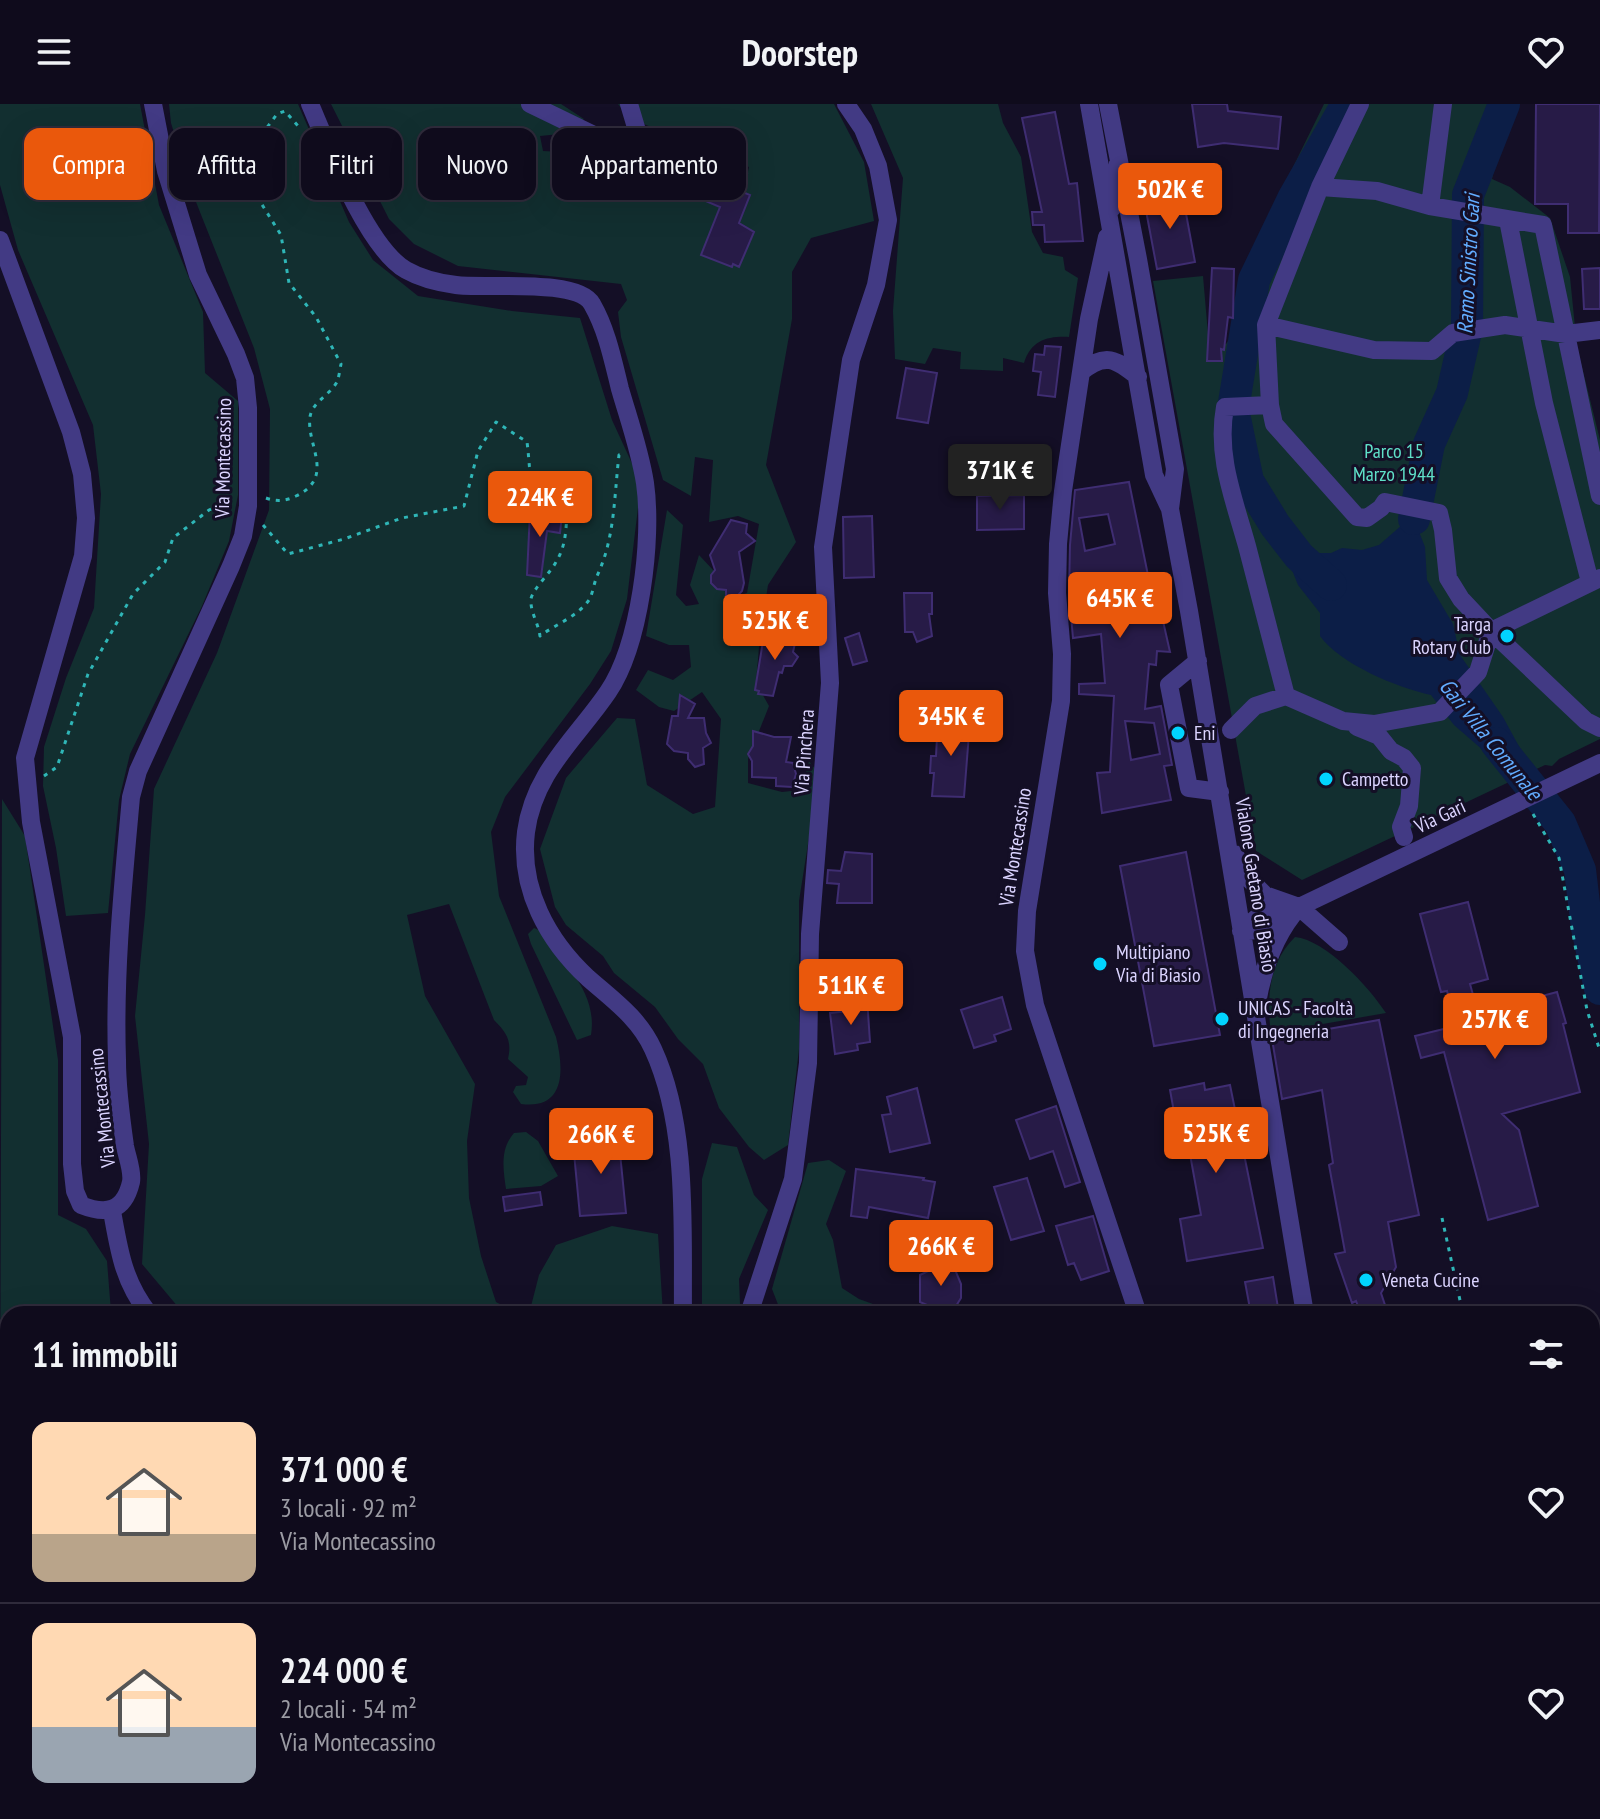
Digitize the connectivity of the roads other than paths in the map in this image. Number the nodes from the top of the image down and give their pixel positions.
1 (153, 104) edge
2 (310, 104) edge
3 (530, 104) edge
4 (629, 104) edge
5 (846, 104) edge
6 (1089, 104) edge
7 (1108, 104) edge
8 (1360, 104) edge
9 (1443, 104) edge
10 (1118, 163) junction
11 (1320, 187) junction
12 (1430, 206) junction
13 (1508, 220) junction
14 (1109, 227) junction
15 (0, 240) edge
16 (1108, 258) junction
17 (1138, 259) junction
18 (1266, 325) junction
19 (1528, 327) junction
20 (1600, 330) edge
21 (1566, 334) junction
22 (1081, 372) junction
23 (1138, 377) junction
24 (1262, 405) junction
25 (1600, 496) edge
26 (1170, 509) junction
27 (1595, 580) edge
28 (1491, 631) junction
29 (1198, 661) junction
30 (1286, 696) junction
31 (1343, 721) junction
32 (1600, 728) edge
33 (1231, 730) dead end
34 (1600, 763) edge
35 (1220, 792) junction
36 (1227, 837) junction
37 (1404, 837) dead end
38 (1294, 912) junction
39 (1241, 931) junction
40 (1339, 942) dead end
41 (1255, 1018) junction
42 (112, 1211) junction
43 (143, 1306) edge
44 (683, 1306) edge
45 (752, 1306) edge
46 (1135, 1306) edge
47 (1304, 1306) edge

1 - 42 street, Via Montecassino
2 - 44 street
3 - 4 street
5 - 45 street, Via Pinchera
6 - 14 street
7 - 10 street, Vialone Gaetano di Biasio
8 - 11 street
9 - 12 street
10 - 14 street, Via Montecassino
10 - 17 street, Vialone Gaetano di Biasio
11 - 12 street
11 - 18 street
12 - 13 street
13 - 19 street
13 - 21 street
14 - 16 street, Via Montecassino
15 - 42 street, Via Montecassino
16 - 17 street
16 - 22 street, Via Montecassino
16 - 23 street, Vialone Gaetano di Biasio
17 - 26 street, Vialone Gaetano di Biasio
18 - 19 street
18 - 24 street
19 - 21 street
19 - 27 street
20 - 21 street
21 - 25 street
22 - 23 street
22 - 46 street, Via Montecassino
23 - 26 street, Vialone Gaetano di Biasio
24 - 28 street
24 - 30 street
26 - 29 street, Vialone Gaetano di Biasio
27 - 28 street
28 - 31 street
28 - 32 street
29 - 35 street, Vialone Gaetano di Biasio
29 - 35 street
30 - 31 street
30 - 33 street
31 - 37 street
34 - 38 street, Via Gari
35 - 36 street, Vialone Gaetano di Biasio
36 - 38 street
36 - 39 street, Vialone Gaetano di Biasio
38 - 39 street, Via Gari
38 - 40 street
38 - 41 street
39 - 41 street, Vialone Gaetano di Biasio
41 - 47 street, Vialone Gaetano di Biasio
42 - 43 street

